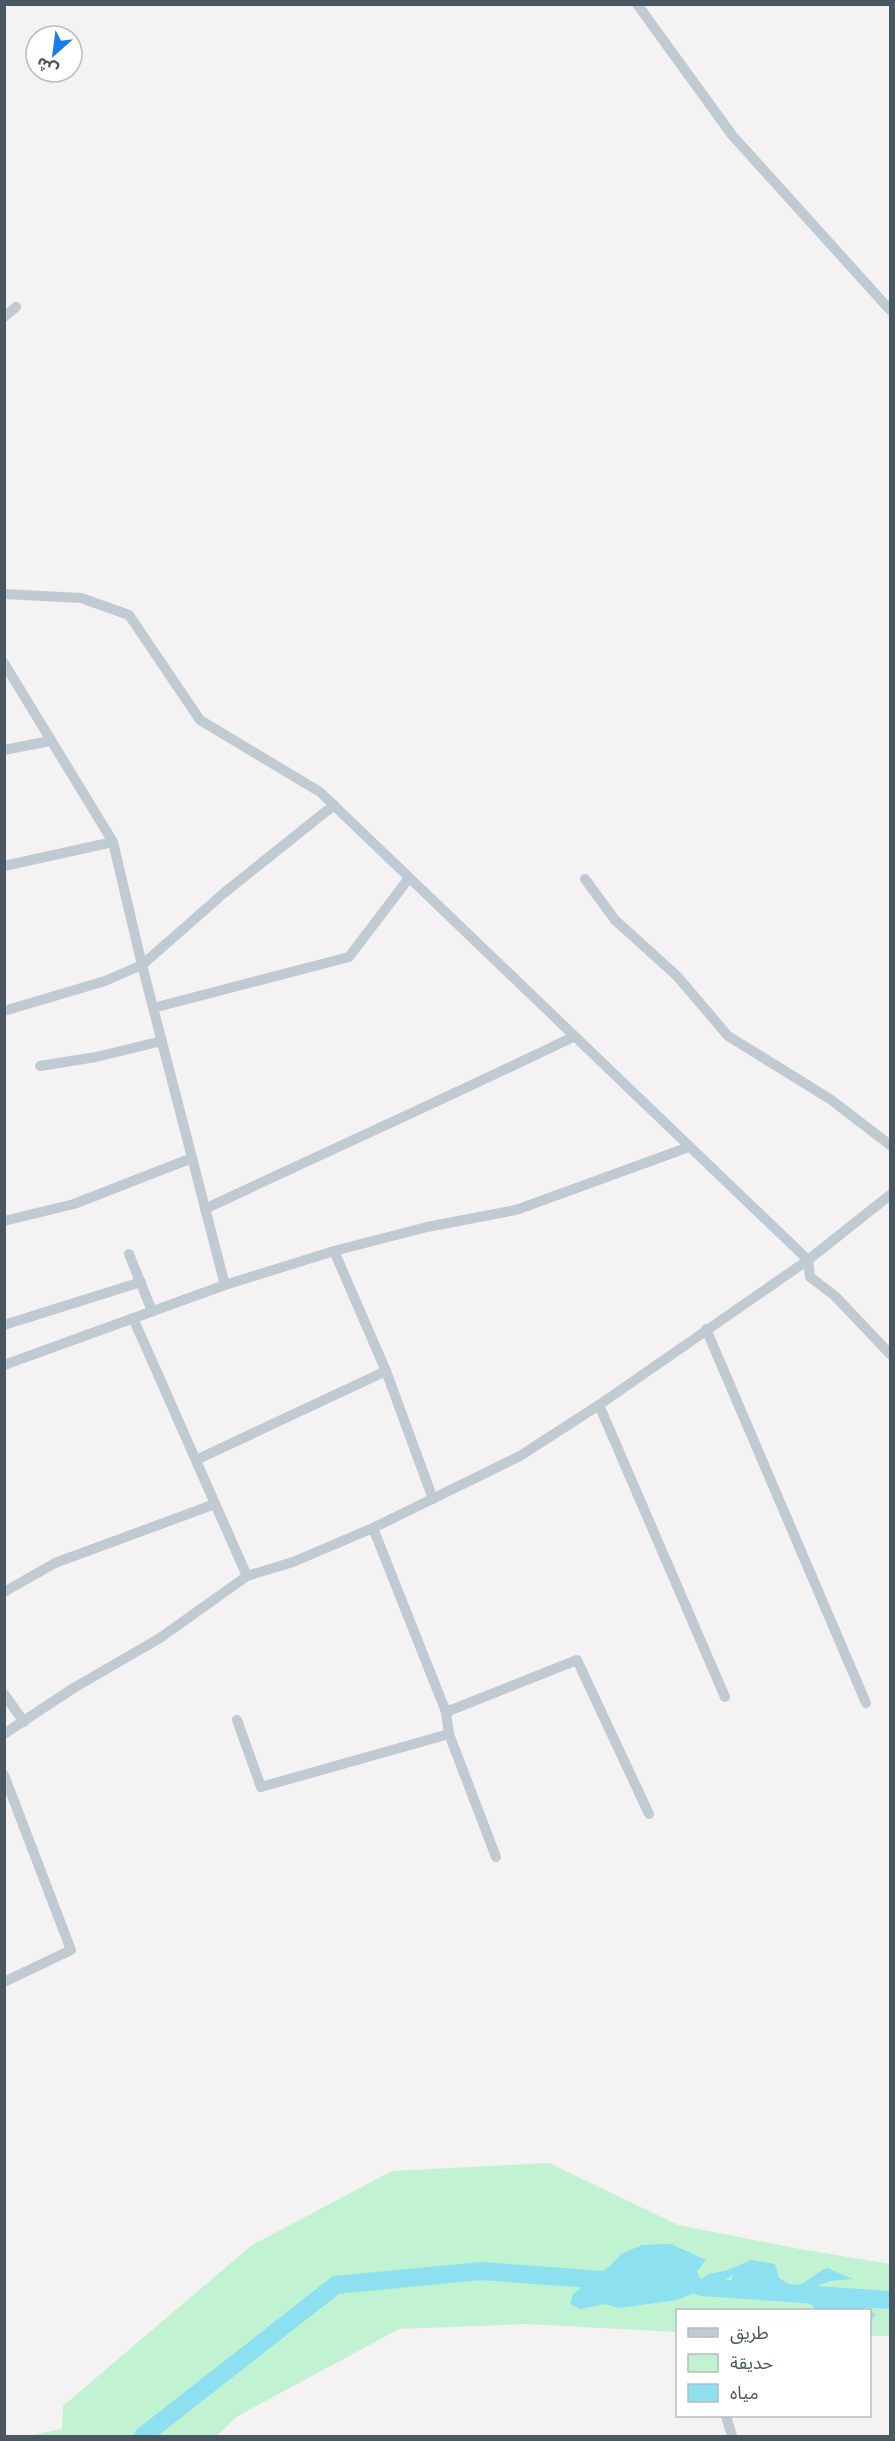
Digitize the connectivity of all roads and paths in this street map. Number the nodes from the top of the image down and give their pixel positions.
1 (637, 4) edge
2 (16, 307) dead end
3 (891, 310) edge
4 (4, 317) edge
5 (4, 594) edge
6 (4, 663) edge
7 (50, 741) junction
8 (4, 750) edge
9 (334, 805) junction
10 (113, 842) junction
11 (4, 866) edge
12 (409, 878) junction
13 (585, 879) dead end
14 (142, 965) junction
15 (153, 1008) junction
16 (4, 1011) edge
17 (573, 1037) junction
18 (162, 1041) junction
19 (40, 1066) dead end
20 (891, 1145) edge
21 (689, 1147) junction
22 (192, 1158) junction
23 (891, 1195) edge
24 (205, 1209) junction
25 (4, 1221) edge
26 (334, 1251) junction
27 (129, 1254) dead end
28 (808, 1260) junction
29 (141, 1282) junction
30 (225, 1285) junction
31 (152, 1311) junction
32 (133, 1318) junction
33 (4, 1325) edge
34 (706, 1329) junction
35 (891, 1354) edge
36 (4, 1365) edge
37 (386, 1371) junction
38 (599, 1405) junction
39 (196, 1460) junction
40 (433, 1498) junction
41 (215, 1504) junction
42 (374, 1528) junction
43 (247, 1576) junction
44 (4, 1592) edge
45 (4, 1694) edge
46 (725, 1697) dead end
47 (866, 1703) dead end
48 (446, 1712) junction
49 (237, 1720) dead end
50 (24, 1722) junction
51 (4, 1734) edge
52 (449, 1734) junction
53 (4, 1775) edge
54 (649, 1814) dead end
55 (496, 1857) dead end
56 (4, 1982) edge
57 (727, 2417) edge
58 (732, 2436) edge

1 - 3 street
2 - 4 street
5 - 9 street
6 - 7 street
7 - 8 street
7 - 10 street
9 - 12 street
9 - 14 street
10 - 11 street
10 - 14 street
12 - 15 street
12 - 17 street
13 - 20 street
14 - 15 street
14 - 16 street
15 - 18 street
17 - 21 street
17 - 24 street
18 - 19 street
18 - 22 street
21 - 26 street
21 - 28 street
22 - 24 street
22 - 25 street
23 - 28 street
24 - 30 street
26 - 30 street
26 - 37 street
27 - 29 street
28 - 34 street
28 - 35 street
29 - 31 street
29 - 33 street
30 - 31 street
31 - 32 street
32 - 36 street
32 - 39 street
34 - 38 street
34 - 47 street
37 - 39 street
37 - 40 street
38 - 40 street
38 - 46 street
39 - 41 street
40 - 42 street
41 - 43 street
41 - 44 street
42 - 43 street
42 - 48 street
43 - 50 street
45 - 50 street
48 - 52 street
48 - 54 street
49 - 52 street
50 - 51 street
52 - 55 street
53 - 56 street
57 - 58 street

